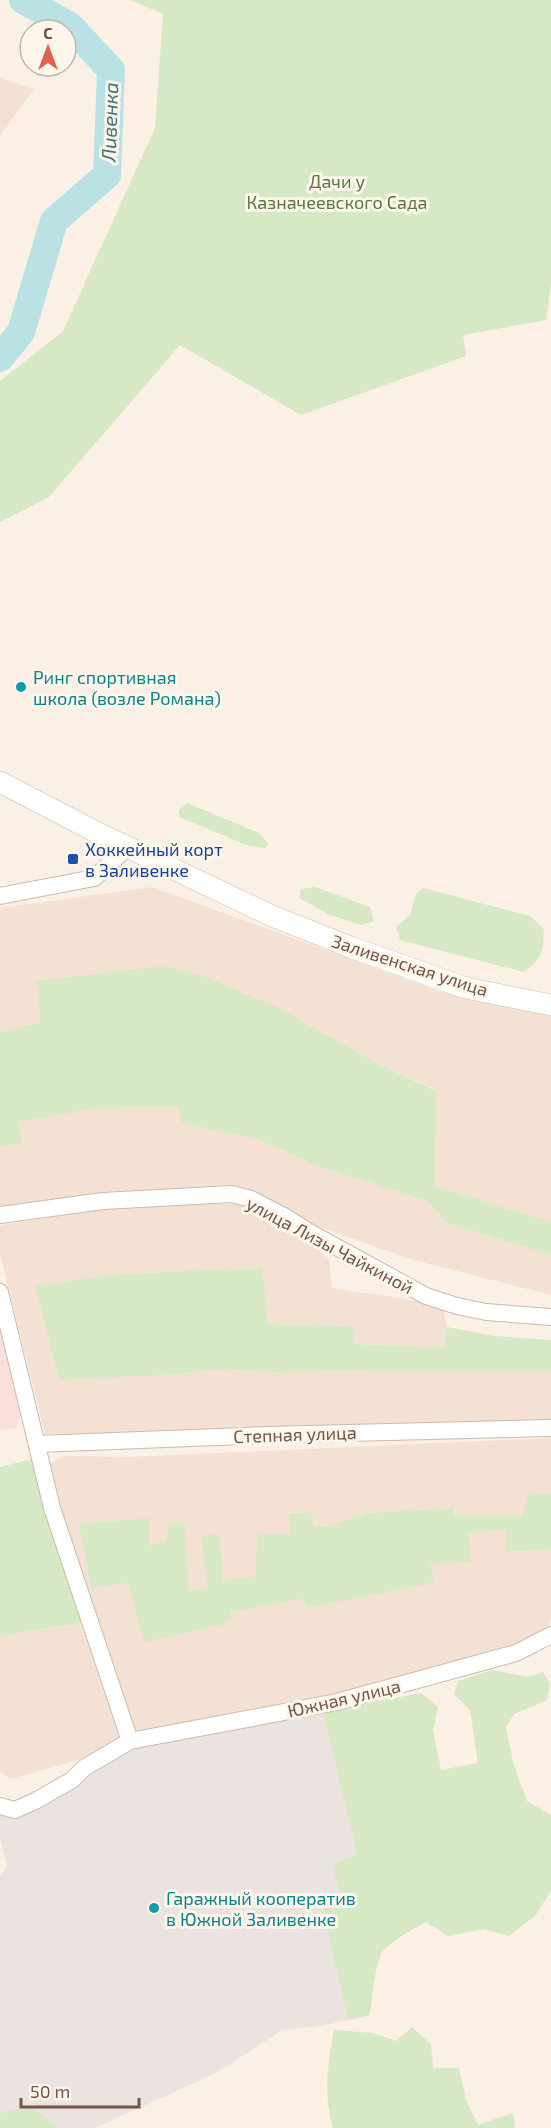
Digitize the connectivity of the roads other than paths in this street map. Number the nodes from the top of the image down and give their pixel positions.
1 (0, 782) edge
2 (128, 846) junction
3 (0, 896) edge
4 (551, 1005) edge
5 (0, 1215) edge
6 (0, 1292) edge
7 (551, 1317) edge
8 (551, 1428) edge
9 (38, 1444) junction
10 (551, 1635) edge
11 (130, 1741) junction
12 (0, 1806) edge

1 - 2 street, Заливенская улица
2 - 3 street
2 - 4 street, Заливенская улица
5 - 7 street, улица Лизы Чайкиной
6 - 9 street
8 - 9 street, Степная улица
9 - 11 street
10 - 11 street, Южная улица
11 - 12 street, Южная улица

